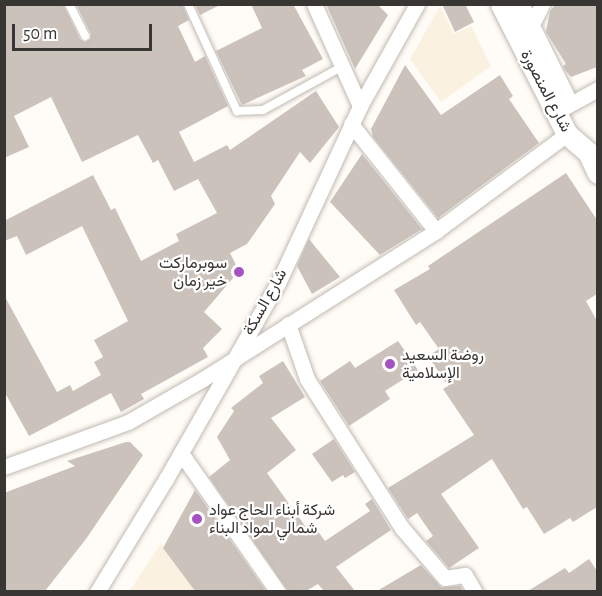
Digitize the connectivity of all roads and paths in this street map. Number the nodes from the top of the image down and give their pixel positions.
1 (69, 4) edge
2 (188, 4) edge
3 (314, 4) edge
4 (417, 4) edge
5 (501, 4) edge
6 (518, 4) edge
7 (542, 4) edge
8 (85, 36) dead end
9 (526, 36) junction
10 (343, 66) junction
11 (597, 89) edge
12 (360, 106) junction
13 (562, 109) junction
14 (351, 124) junction
15 (567, 134) junction
16 (588, 152) junction
17 (597, 173) edge
18 (436, 231) junction
19 (288, 324) junction
20 (234, 359) junction
21 (181, 453) junction
22 (4, 467) edge
23 (97, 591) edge
24 (278, 591) edge
25 (475, 591) edge

1 - 8 lane
2 - 10 lane
3 - 10 street
4 - 12 street, شارع السكة
5 - 9 main road, شارع المنصورة
6 - 9 main road
7 - 9 street
9 - 13 main road
10 - 12 street
11 - 13 street
12 - 14 street, شارع السكة
13 - 15 main road, شارع المنصورة
13 - 16 main road
14 - 18 street
14 - 20 street, شارع السكة
15 - 16 main road, شارع المنصورة
15 - 18 street
16 - 17 main road, شارع المنصورة
18 - 19 street
19 - 20 street
19 - 25 street
20 - 21 street, شارع السكة
20 - 22 street
21 - 23 street, شارع السكة
21 - 24 street

